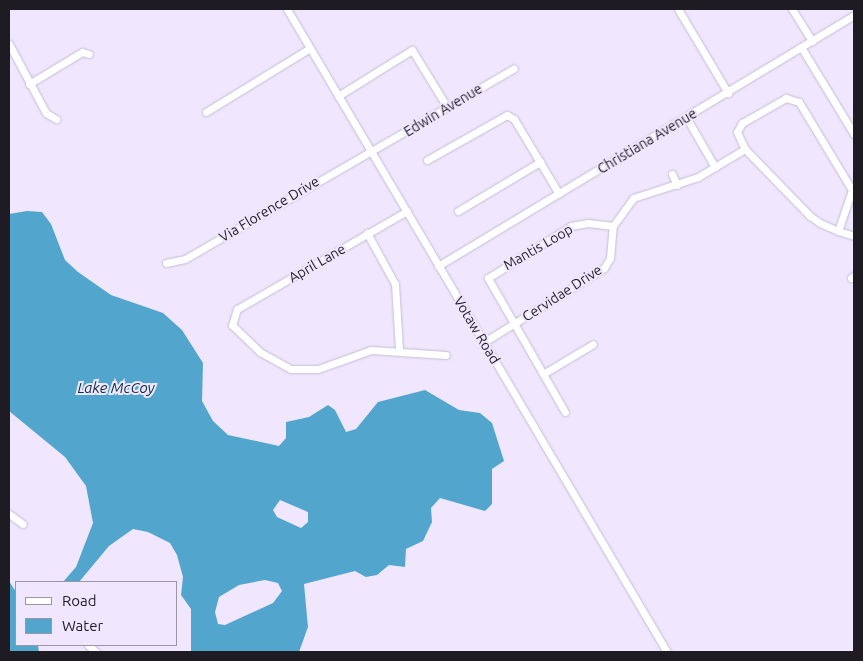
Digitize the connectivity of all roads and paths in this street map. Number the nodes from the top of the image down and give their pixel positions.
1 (678, 9) edge
2 (792, 9) edge
3 (290, 10) edge
4 (854, 16) edge
5 (812, 41) junction
6 (9, 44) edge
7 (801, 47) junction
8 (310, 48) junction
9 (89, 54) dead end
10 (514, 68) dead end
11 (29, 84) junction
12 (728, 93) junction
13 (338, 96) junction
14 (447, 107) junction
15 (206, 112) dead end
16 (686, 117) junction
17 (56, 119) dead end
18 (854, 134) edge
19 (745, 150) junction
20 (372, 152) junction
21 (427, 160) dead end
22 (540, 162) junction
23 (715, 167) junction
24 (672, 174) dead end
25 (678, 185) junction
26 (559, 194) junction
27 (458, 210) dead end
28 (406, 211) junction
29 (613, 226) junction
30 (838, 231) junction
31 (367, 233) junction
32 (854, 236) edge
33 (166, 263) dead end
34 (438, 266) junction
35 (513, 324) junction
36 (484, 342) junction
37 (593, 344) dead end
38 (399, 349) junction
39 (446, 355) dead end
40 (543, 374) junction
41 (565, 412) dead end
42 (9, 514) edge
43 (23, 524) dead end
44 (667, 652) edge

1 - 12 street
2 - 5 street
3 - 8 street, Votaw Road
4 - 5 street, Christiana Avenue
5 - 7 street, Christiana Avenue
6 - 11 street
7 - 12 street, Christiana Avenue
7 - 18 street
8 - 13 street, Votaw Road
8 - 15 street
9 - 11 street
10 - 14 street, Edwin Avenue
11 - 17 street
12 - 16 street, Christiana Avenue
13 - 14 street
13 - 20 street, Votaw Road
14 - 20 street, Edwin Avenue
16 - 23 street
16 - 26 street, Christiana Avenue
19 - 23 street
19 - 30 street
19 - 30 street
20 - 28 street, Votaw Road
20 - 33 street, Via Florence Drive
21 - 22 street
22 - 26 street
22 - 27 street
23 - 25 street
24 - 25 street
25 - 29 street
26 - 34 street, Christiana Avenue
28 - 31 street, April Lane
28 - 34 street, Votaw Road
29 - 35 street, Cervidae Drive
29 - 35 street, Mantis Loop
30 - 32 street
31 - 38 street
31 - 38 street, April Lane
34 - 36 street, Votaw Road
35 - 36 street, Cervidae Drive
35 - 40 street, Mantis Loop
36 - 44 street, Votaw Road
37 - 40 street
38 - 39 street
40 - 41 street, Mantis Loop
42 - 43 street

